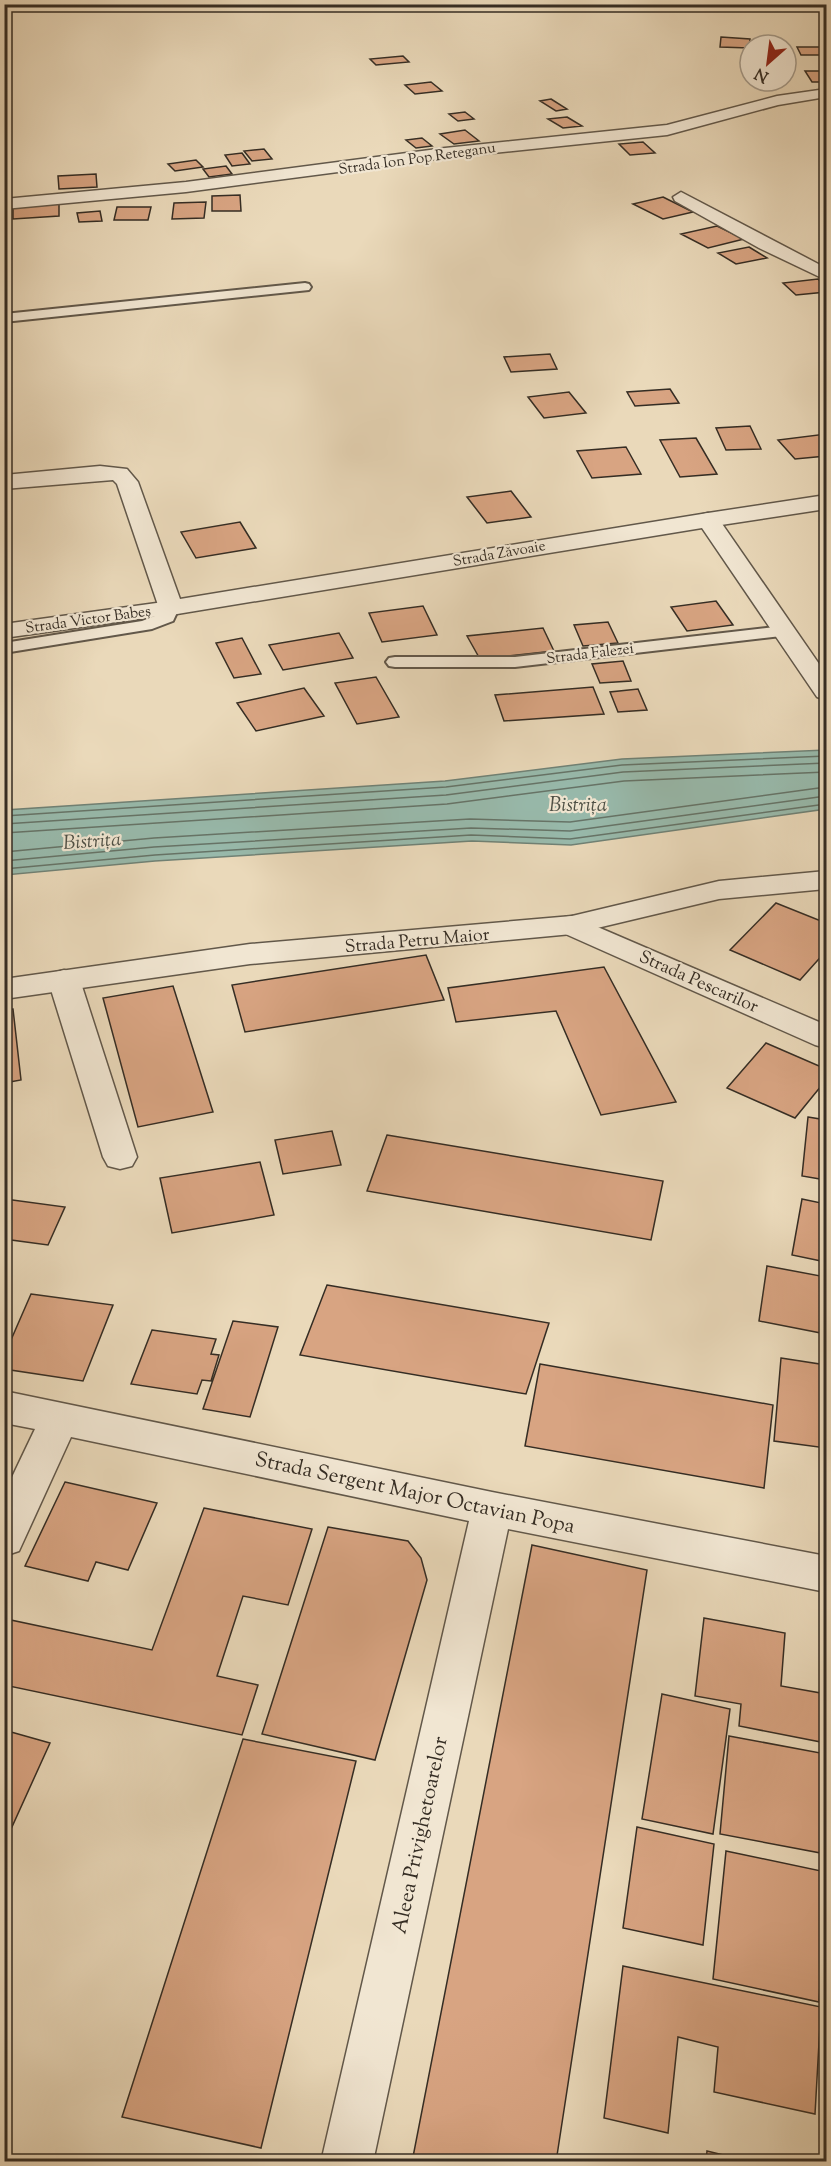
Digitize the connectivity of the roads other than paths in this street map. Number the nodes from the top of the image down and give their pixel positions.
1 (826, 93) edge
2 (681, 196) dead end
3 (4, 204) edge
4 (826, 275) edge
5 (305, 287) dead end
6 (4, 318) edge
7 (4, 482) edge
8 (826, 502) edge
9 (708, 520) junction
10 (171, 608) junction
11 (4, 631) edge
12 (784, 631) junction
13 (4, 648) edge
14 (395, 662) dead end
15 (826, 692) edge
16 (826, 880) edge
17 (572, 926) junction
18 (64, 980) junction
19 (4, 989) edge
20 (826, 1036) edge
21 (120, 1157) dead end
22 (4, 1407) edge
23 (60, 1417) junction
24 (492, 1509) junction
25 (4, 1539) edge
26 (826, 1574) edge
27 (347, 2162) edge

1 - 3 street, Strada Ion Pop Reteganu
2 - 4 street
5 - 6 lane
7 - 10 street
8 - 9 street, Strada Zăvoaie
9 - 10 street, Strada Zăvoaie
9 - 12 street
10 - 11 street, Strada Victor Babeș
10 - 13 lane
12 - 14 lane, Strada Falezei
12 - 15 street
16 - 17 street, Strada Petru Maior
17 - 18 street, Strada Petru Maior
17 - 20 street, Strada Pescarilor
18 - 19 street, Strada Petru Maior
18 - 21 street
22 - 23 street, Strada Sergent Major Octavian Popa
23 - 24 street, Strada Sergent Major Octavian Popa
23 - 25 street
24 - 26 street, Strada Sergent Major Octavian Popa
24 - 27 street, Aleea Privighetoarelor

